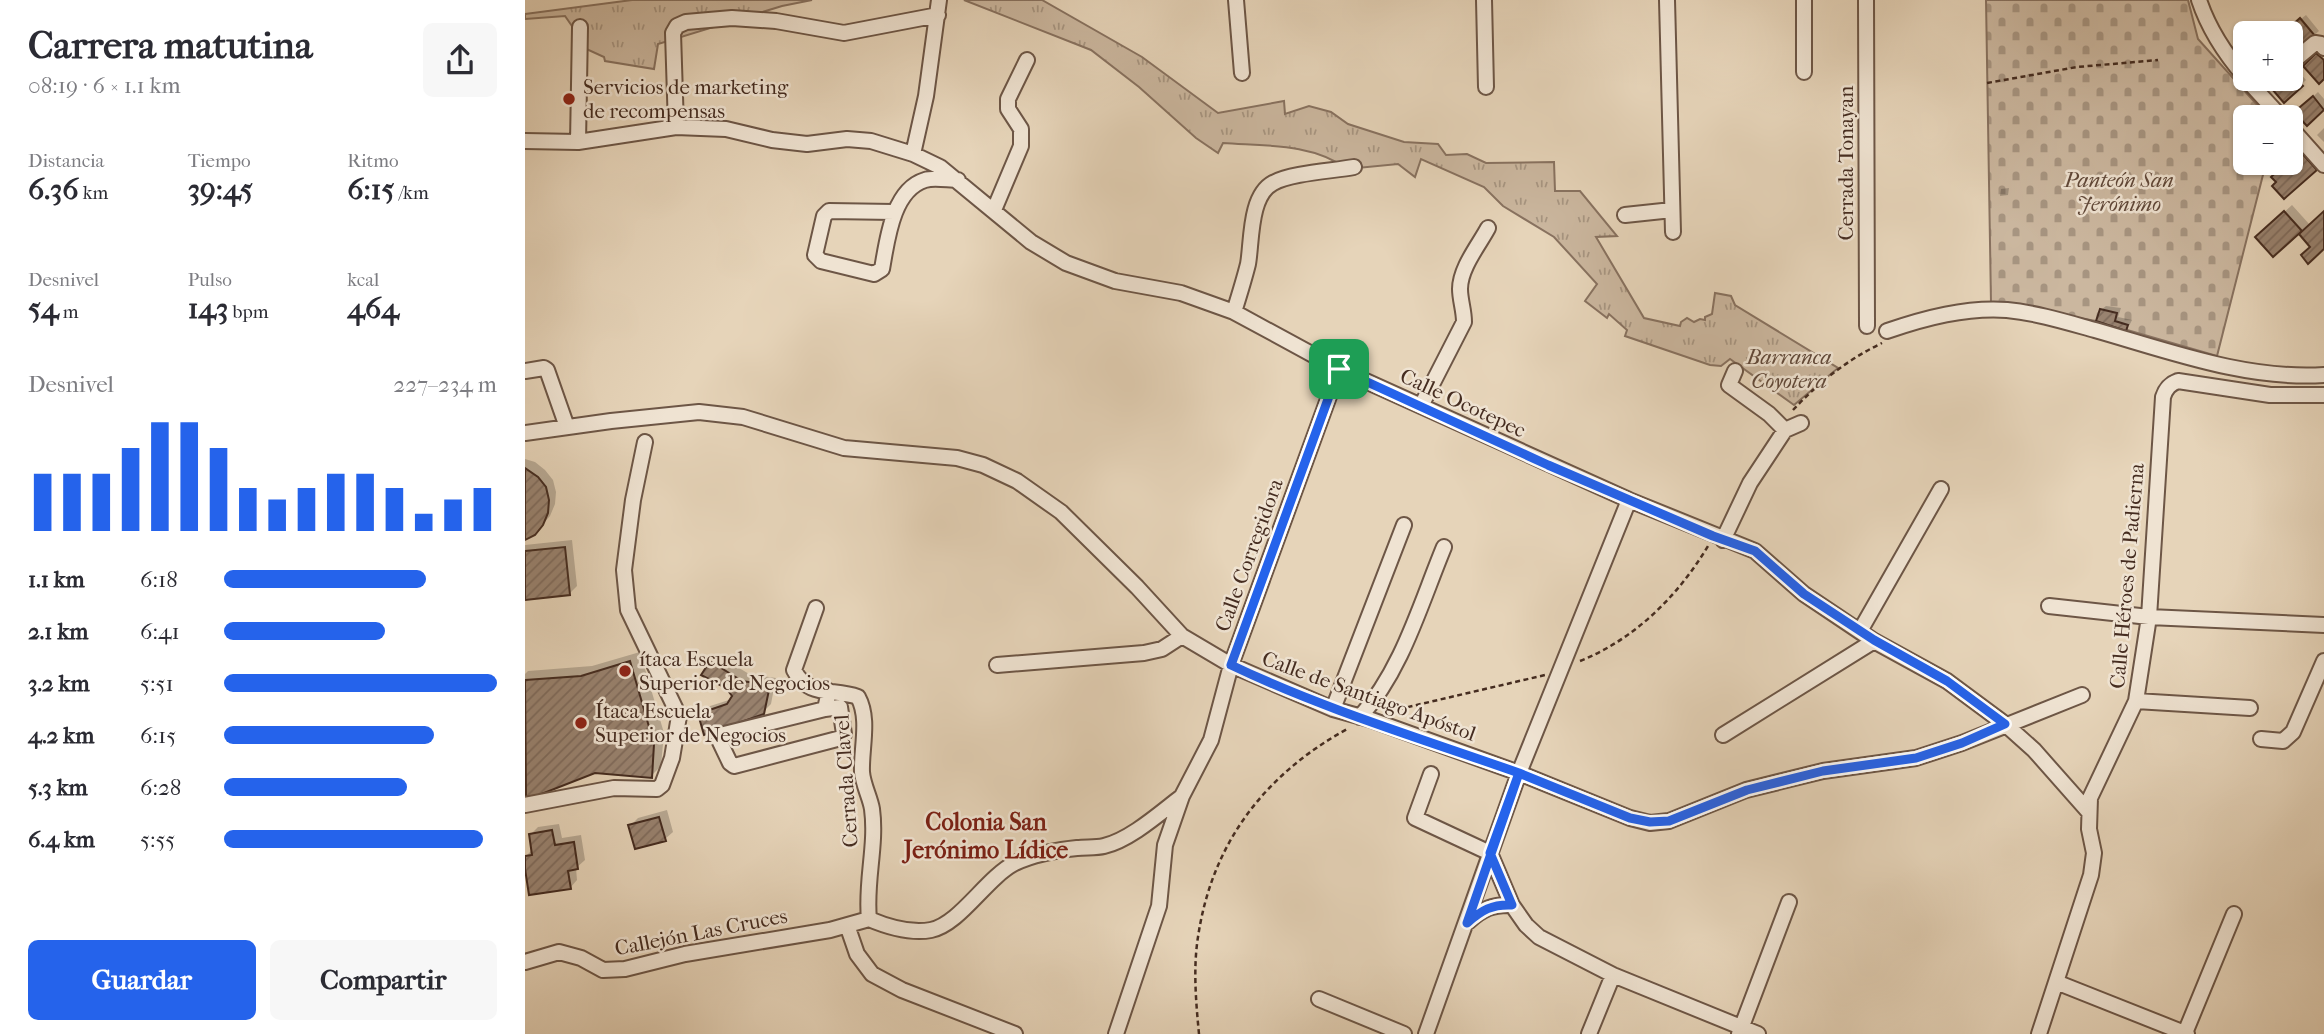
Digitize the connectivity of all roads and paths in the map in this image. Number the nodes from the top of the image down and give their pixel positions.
1 (1236, 0) edge
2 (1484, 0) edge
3 (1667, 0) edge
4 (1804, 0) edge
5 (1866, 0) edge
6 (2199, 0) edge
7 (938, 7) edge
8 (580, 27) dead end
9 (2324, 48) edge
10 (2303, 53) edge
11 (1027, 60) dead end
12 (2158, 60) dead end
13 (2233, 64) edge
14 (1804, 72) dead end
15 (1242, 73) dead end
16 (1987, 83) dead end
17 (1486, 87) dead end
18 (2258, 91) edge
19 (2270, 105) edge
20 (676, 127) junction
21 (525, 141) edge
22 (2303, 141) edge
23 (578, 142) junction
24 (913, 154) junction
25 (2323, 163) edge
26 (1354, 167) dead end
27 (958, 180) junction
28 (994, 210) junction
29 (1672, 210) junction
30 (894, 212) junction
31 (1625, 215) dead end
32 (1488, 228) dead end
33 (1673, 232) dead end
34 (1234, 312) junction
35 (1867, 326) dead end
36 (1889, 335) joint
37 (1339, 369) junction
38 (525, 371) edge
39 (1735, 371) dead end
40 (2324, 375) edge
41 (2324, 396) edge
42 (1421, 406) junction
43 (1796, 418) joint
44 (567, 427) junction
45 (1785, 430) junction
46 (525, 433) edge
47 (645, 442) dead end
48 (1941, 489) dead end
49 (1629, 500) junction
50 (1404, 525) dead end
51 (1716, 542) junction
52 (1444, 547) dead end
53 (2049, 606) dead end
54 (815, 608) dead end
55 (2149, 617) junction
56 (2324, 625) edge
57 (1860, 631) junction
58 (1182, 636) junction
59 (1874, 640) junction
60 (2324, 661) edge
61 (1576, 663) dead end
62 (997, 665) dead end
63 (1231, 665) junction
64 (1551, 673) dead end
65 (829, 691) junction
66 (2082, 695) dead end
67 (2136, 701) junction
68 (2250, 708) dead end
69 (825, 709) junction
70 (1333, 709) junction
71 (1388, 712) dead end
72 (1358, 721) junction
73 (2005, 724) junction
74 (1723, 735) dead end
75 (2261, 739) dead end
76 (1519, 773) junction
77 (1431, 774) dead end
78 (1182, 796) junction
79 (525, 805) edge
80 (2088, 811) junction
81 (1490, 853) junction
82 (1789, 902) dead end
83 (1512, 905) junction
84 (2234, 914) dead end
85 (869, 919) junction
86 (1467, 923) junction
87 (847, 925) junction
88 (525, 962) edge
89 (1613, 975) junction
90 (2056, 982) junction
91 (1319, 999) dead end
92 (1740, 1031) edge
93 (1015, 1034) edge
94 (1116, 1034) edge
95 (1199, 1034) edge
96 (1404, 1034) edge
97 (1426, 1034) edge
98 (1589, 1034) edge
99 (1758, 1034) edge
100 (2039, 1034) edge
101 (2186, 1034) edge

1 - 15 street
2 - 17 street
3 - 29 street
4 - 14 street
5 - 35 street, Cerrada Tonayan
6 - 13 street
7 - 20 street
7 - 24 street
8 - 23 street
9 - 10 street
11 - 28 street
12 - 16 path
18 - 19 street
20 - 23 street, Calle Ocotepec
20 - 24 street, Calle Ocotepec
21 - 23 street, Calle Ocotepec
22 - 25 street
24 - 27 street, Calle Ocotepec
26 - 34 street
27 - 28 street, Calle Ocotepec
27 - 30 street
28 - 34 street, Calle Ocotepec
29 - 31 street
29 - 33 street
30 - 30 street
32 - 42 street
34 - 37 street, Calle Ocotepec
36 - 40 street
36 - 43 path
37 - 42 street, Calle Ocotepec
37 - 63 street, Calle Corregidora
38 - 44 street
39 - 45 street
41 - 55 street, Calle Héroes de Padierna
42 - 49 street, Calle Ocotepec
43 - 45 street
44 - 46 street, Calle de Santiago Apóstol
44 - 58 street, Calle de Santiago Apóstol
45 - 51 street
47 - 79 street
48 - 57 street
49 - 51 street, Calle Ocotepec
49 - 76 street
50 - 70 street
51 - 57 street, Calle Ocotepec
51 - 61 path
52 - 72 street
53 - 55 street
54 - 65 street, Cerrada Clavel
55 - 56 street
55 - 67 street, Calle Héroes de Padierna
57 - 59 street, Calle Ocotepec
58 - 62 street
58 - 63 street, Calle de Santiago Apóstol
59 - 73 street, Calle Ocotepec
59 - 74 street
60 - 75 street
63 - 70 street, Calle de Santiago Apóstol
63 - 78 street, Calle Corregidora
64 - 71 path
65 - 69 street
65 - 85 street, Cerrada Clavel
66 - 73 street, Calle de Santiago Apóstol
67 - 68 street
67 - 80 street, Calle Héroes de Padierna
69 - 69 street
70 - 72 street, Calle de Santiago Apóstol
72 - 76 street, Calle de Santiago Apóstol
72 - 95 path
73 - 76 street, Calle de Santiago Apóstol
73 - 80 street, Calle Ocotepec
76 - 81 street
77 - 81 street
78 - 85 street
78 - 94 street, Calle Corregidora
80 - 90 street, Calle Héroes de Padierna
81 - 83 street
81 - 86 street
82 - 92 street
83 - 86 street
83 - 89 street
84 - 101 street
85 - 87 street, Callejón Las Cruces
86 - 97 street
87 - 88 street, Callejón Las Cruces
87 - 93 street
89 - 92 street
89 - 98 street
90 - 100 street, Calle Héroes de Padierna
90 - 101 street
91 - 96 street
92 - 99 street

